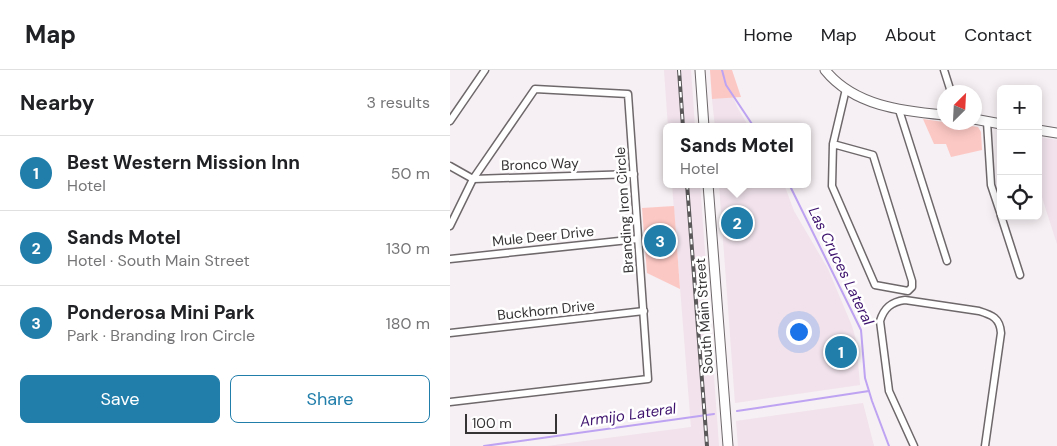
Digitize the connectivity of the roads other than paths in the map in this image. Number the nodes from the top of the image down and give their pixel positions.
1 (485, 70) edge
2 (700, 70) edge
3 (825, 70) edge
4 (944, 70) edge
5 (948, 85) edge
6 (846, 89) junction
7 (899, 110) junction
8 (937, 114) edge
9 (450, 121) edge
10 (982, 121) edge
11 (987, 122) junction
12 (704, 123) edge
13 (997, 123) edge
14 (1042, 131) edge
15 (1057, 133) edge
16 (833, 144) junction
17 (450, 166) edge
18 (634, 174) junction
19 (474, 179) junction
20 (708, 188) edge
21 (997, 203) edge
22 (1003, 220) edge
23 (450, 226) edge
24 (638, 239) junction
25 (450, 259) edge
26 (948, 261) dead end
27 (1020, 275) dead end
28 (644, 311) junction
29 (450, 333) edge
30 (450, 402) edge
31 (986, 445) edge
32 (728, 446) edge
33 (914, 446) edge

1 - 9 street
2 - 12 main road
3 - 6 main road
4 - 5 street
6 - 7 main road
6 - 16 street
7 - 8 main road
7 - 26 street
10 - 11 main road
11 - 13 main road
11 - 21 street
14 - 15 main road
16 - 16 street
17 - 19 street
18 - 19 street, Bronco Way
18 - 19 street, Branding Iron Circle
18 - 24 street, Branding Iron Circle
19 - 23 street, Branding Iron Circle
20 - 32 main road, South Main Street
22 - 27 street
24 - 25 street, Mule Deer Drive
24 - 28 street, Branding Iron Circle
28 - 29 street, Buckhorn Drive
28 - 30 street, Branding Iron Circle
31 - 33 street

